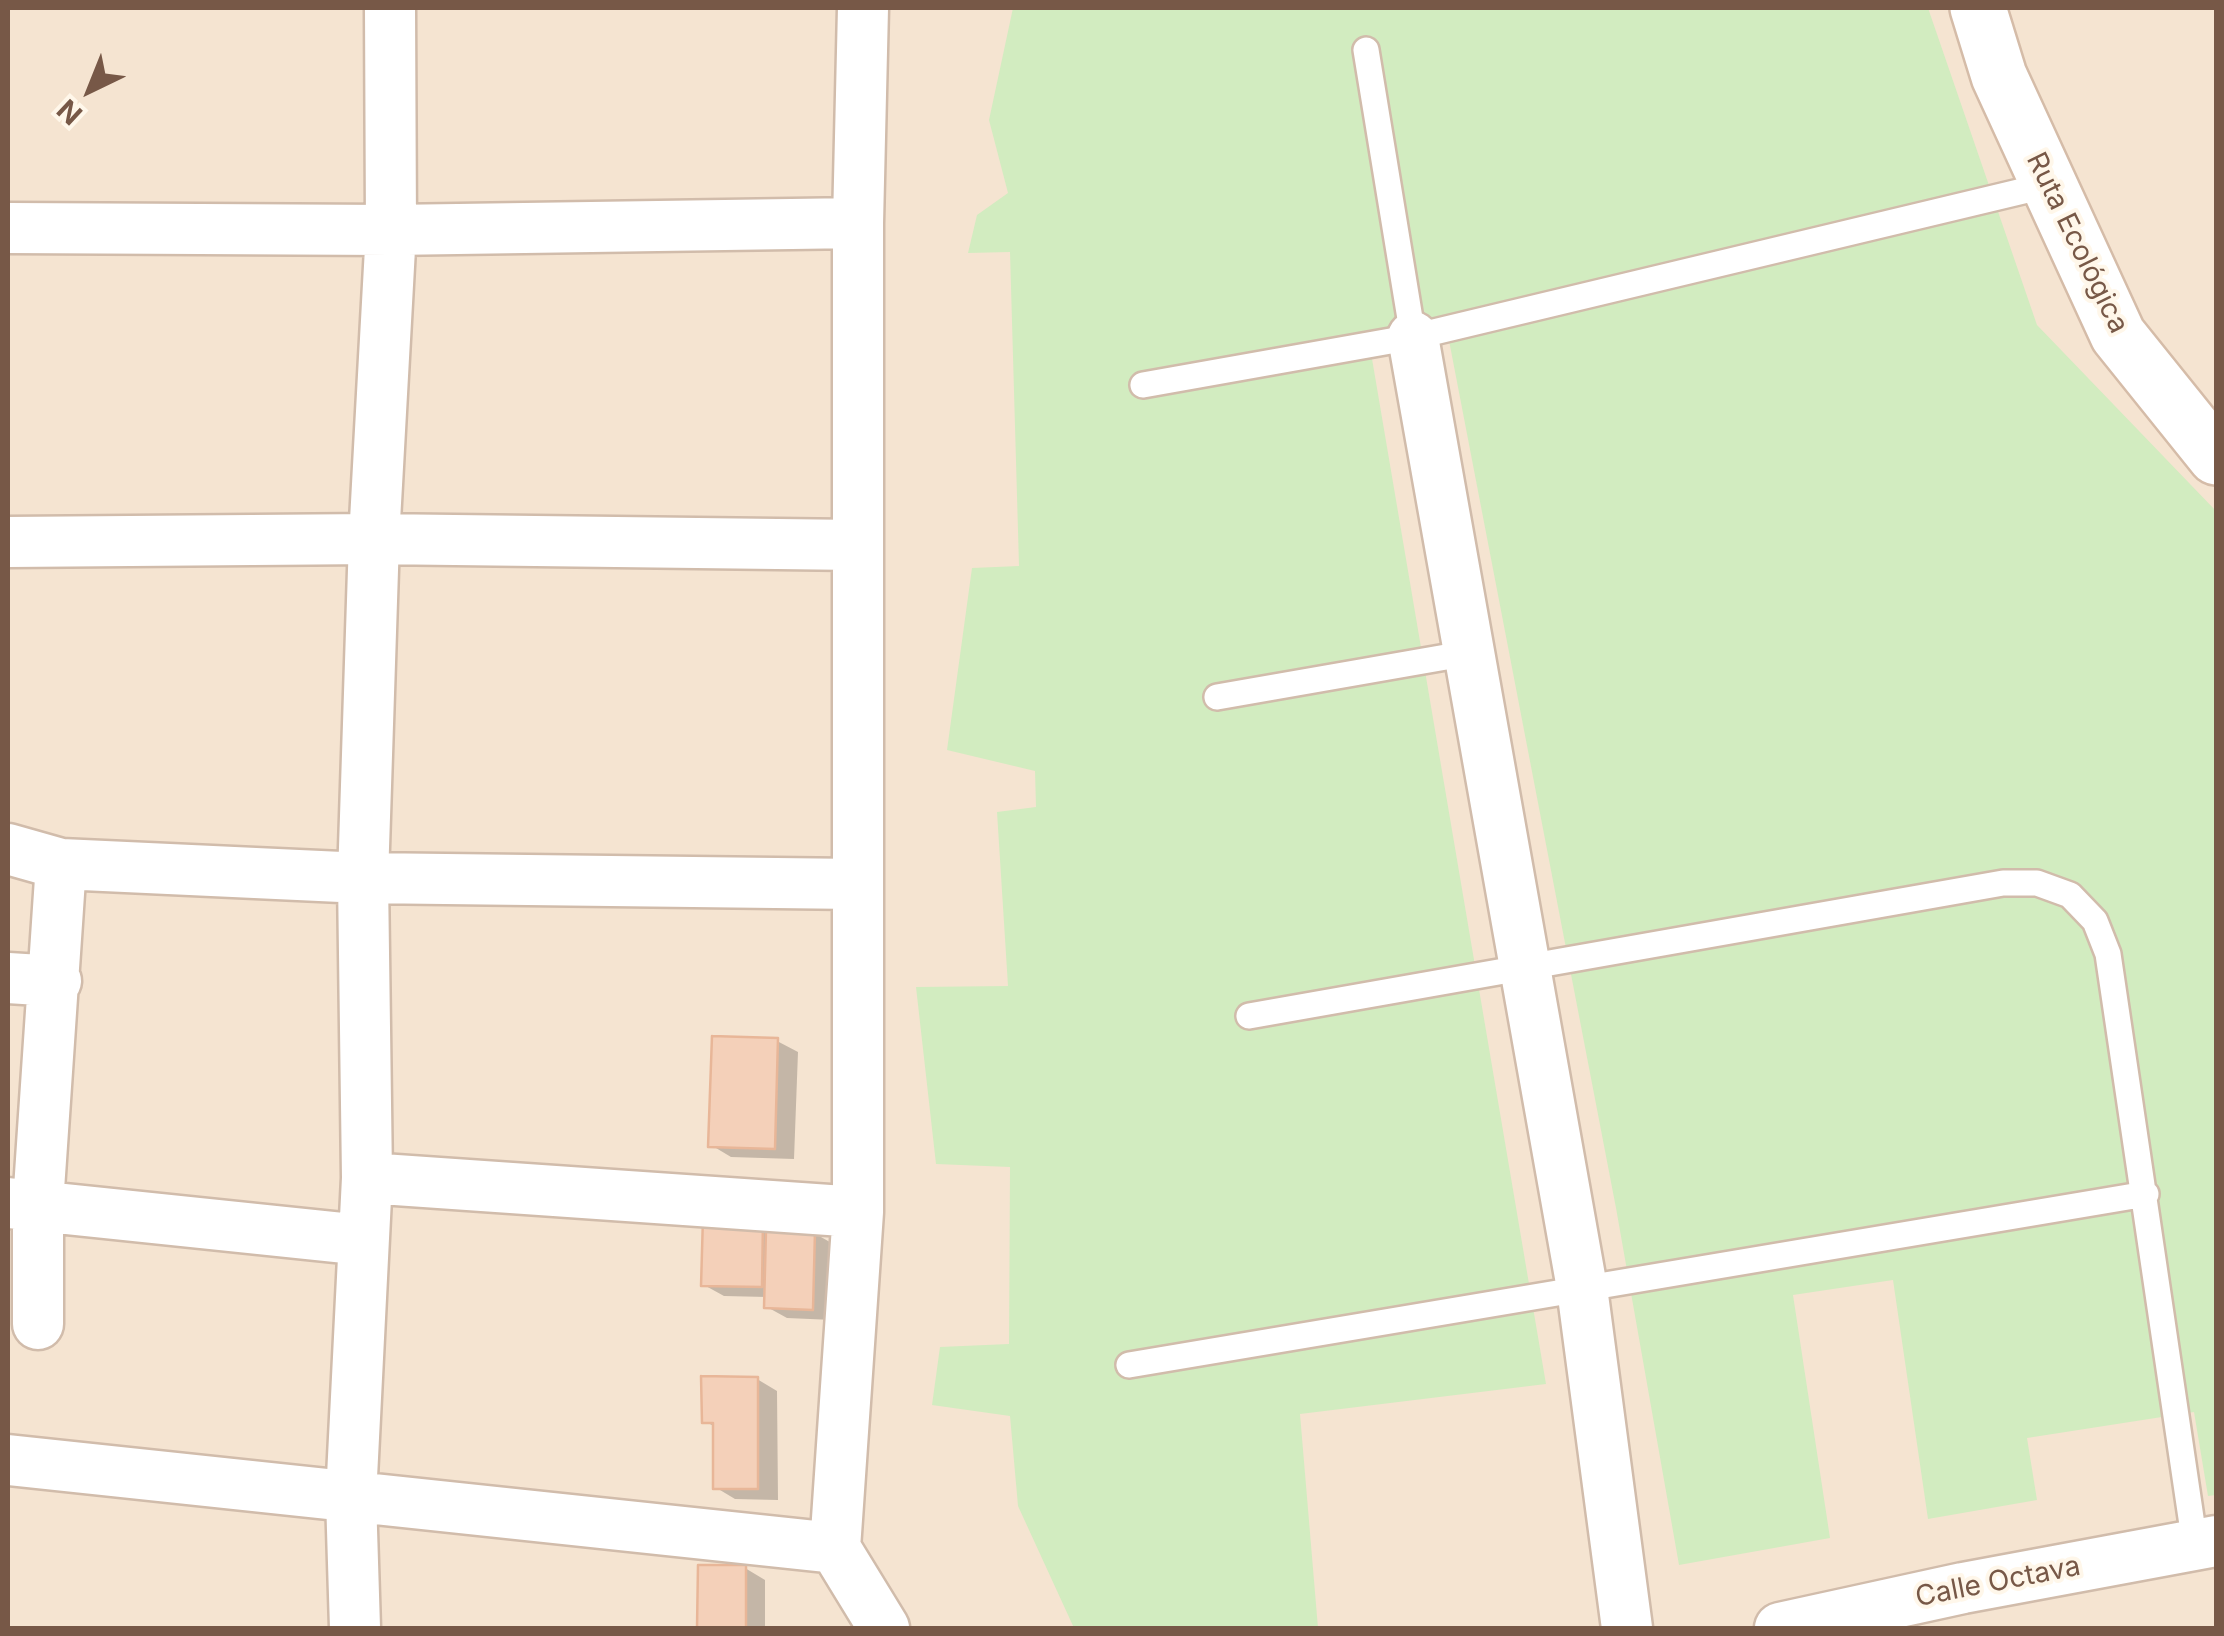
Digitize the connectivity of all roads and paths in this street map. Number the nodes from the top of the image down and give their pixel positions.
1 (390, 8) edge
2 (862, 8) edge
3 (1978, 8) edge
4 (1366, 50) dead end
5 (2048, 186) junction
6 (858, 223) junction
7 (8, 228) edge
8 (392, 230) junction
9 (1412, 337) junction
10 (1143, 385) dead end
11 (2216, 456) edge
12 (374, 539) junction
13 (8, 542) edge
14 (858, 544) junction
15 (1469, 653) junction
16 (1216, 698) dead end
17 (8, 850) edge
18 (60, 864) junction
19 (363, 878) junction
20 (858, 884) junction
21 (1525, 968) junction
22 (32, 980) edge
23 (1249, 1016) dead end
24 (367, 1178) junction
25 (2146, 1194) junction
26 (23, 1203) edge
27 (858, 1212) junction
28 (363, 1240) junction
29 (1582, 1288) junction
30 (38, 1324) dead end
31 (1129, 1365) dead end
32 (8, 1460) edge
33 (351, 1497) junction
34 (2206, 1543) edge
35 (835, 1548) junction
36 (1967, 1608) edge
37 (355, 1628) edge
38 (884, 1628) edge
39 (1627, 1628) edge
40 (1780, 1628) edge

1 - 8 street
2 - 6 street
3 - 5 main road, Ruta Ecológica
4 - 9 lane
5 - 9 lane
5 - 11 main road, Ruta Ecológica
6 - 8 street
6 - 14 street
7 - 8 street
8 - 12 street
9 - 10 lane
9 - 15 street
12 - 13 street
12 - 14 street
12 - 19 street
14 - 20 street
15 - 16 lane
15 - 21 street
17 - 18 street
18 - 19 street
18 - 22 street
19 - 20 street
19 - 24 street
20 - 27 street
21 - 23 lane
21 - 25 lane
21 - 29 street
22 - 26 street
24 - 27 street
24 - 28 street
25 - 29 lane
25 - 34 lane
26 - 28 street
26 - 30 street
27 - 35 street
28 - 33 street
29 - 31 lane
29 - 39 street
32 - 33 street
33 - 35 street
33 - 37 street
34 - 36 street, Calle Octava
35 - 38 street
36 - 40 street, Calle Octava

